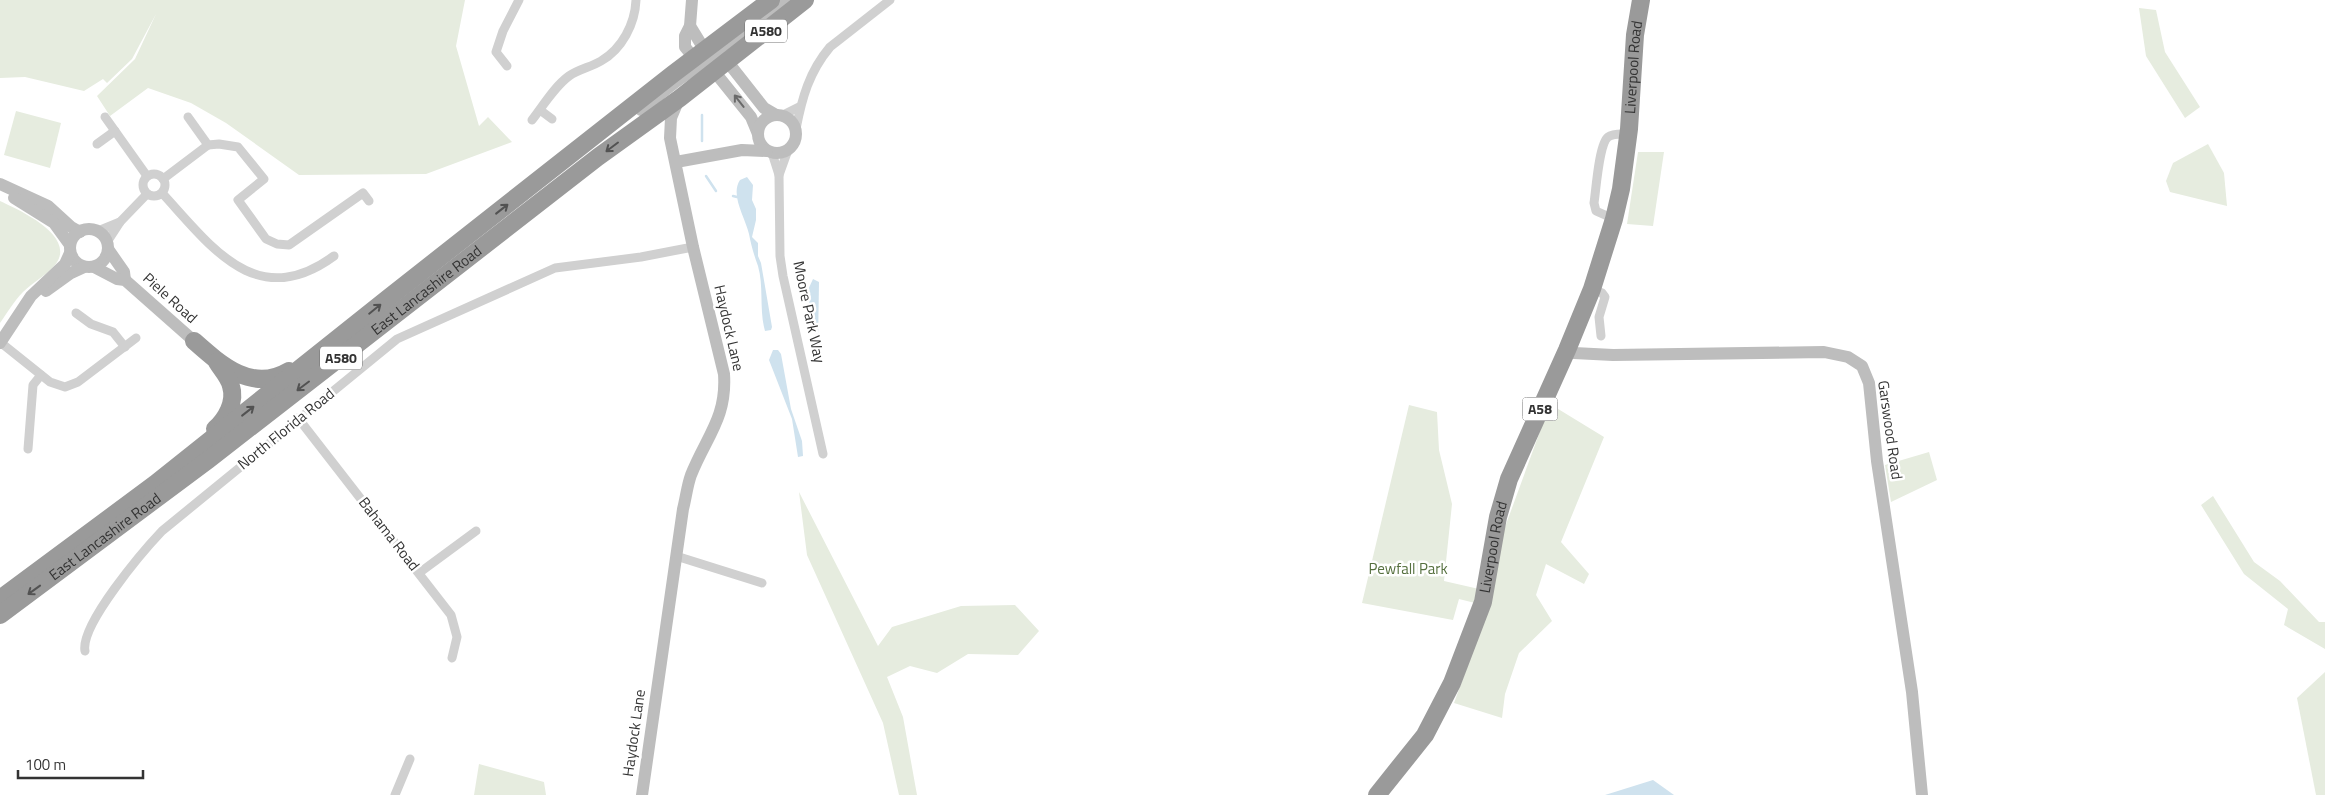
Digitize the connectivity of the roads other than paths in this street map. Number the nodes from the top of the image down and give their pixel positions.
1 (519, 0) edge
2 (636, 0) edge
3 (692, 0) edge
4 (771, 0) edge
5 (789, 0) edge
6 (805, 0) edge
7 (890, 0) edge
8 (1641, 0) edge
9 (710, 59) junction
10 (507, 66) dead end
11 (680, 98) junction
12 (799, 107) junction
13 (540, 110) junction
14 (188, 116) dead end
15 (779, 116) junction
16 (105, 118) dead end
17 (552, 119) dead end
18 (532, 120) dead end
19 (644, 123) junction
20 (796, 129) junction
21 (115, 131) junction
22 (1628, 134) junction
23 (758, 136) junction
24 (670, 138) junction
25 (96, 144) dead end
26 (208, 145) junction
27 (742, 150) junction
28 (788, 150) junction
29 (769, 152) junction
30 (676, 162) junction
31 (779, 175) junction
32 (147, 176) junction
33 (163, 179) junction
34 (0, 184) edge
35 (0, 191) edge
36 (162, 193) junction
37 (146, 194) junction
38 (369, 201) dead end
39 (1614, 219) junction
40 (120, 222) junction
41 (98, 231) junction
42 (80, 232) junction
43 (108, 246) junction
44 (693, 247) junction
45 (70, 249) junction
46 (334, 256) dead end
47 (89, 267) junction
48 (125, 280) junction
49 (1592, 289) junction
50 (28, 303) junction
51 (76, 313) dead end
52 (1611, 329) dead end
53 (136, 338) dead end
54 (194, 341) joint
55 (0, 342) edge
56 (125, 347) junction
57 (323, 350) junction
58 (1567, 350) junction
59 (217, 362) junction
60 (41, 375) junction
61 (298, 418) junction
62 (28, 449) dead end
63 (823, 454) dead end
64 (155, 484) junction
65 (476, 531) dead end
66 (676, 556) junction
67 (419, 573) junction
68 (762, 583) dead end
69 (0, 599) edge
70 (0, 615) edge
71 (85, 651) dead end
72 (452, 658) dead end
73 (410, 759) dead end
74 (395, 795) edge
75 (642, 795) edge
76 (1377, 795) edge
77 (1922, 795) edge

1 - 10 street
2 - 13 street
3 - 9 street
4 - 9 highway, East Lancashire Road / A580
5 - 9 street
6 - 9 highway, East Lancashire Road / A580
7 - 12 street
8 - 22 highway, Liverpool Road / A58
9 - 11 highway, East Lancashire Road / A580
9 - 15 street
23 -> 9 street
57 -> 9 highway, East Lancashire Road / A580
11 - 19 highway, East Lancashire Road / A580
11 - 24 street, Haydock Lane
12 - 15 street
12 - 20 street
13 - 17 street
13 - 18 street
14 - 26 street
15 - 20 street
15 - 23 street
16 - 21 street
19 - 24 street
19 -> 70 highway, East Lancashire Road / A580
20 - 28 street
21 - 25 street
21 - 32 street
22 - 39 highway, Liverpool Road / A58
22 - 39 street, Liverpool Road
23 - 27 street
23 - 29 street
24 - 30 street, Haydock Lane
26 - 33 street
26 - 38 street
27 - 29 street
27 - 30 street
28 - 29 street
28 - 31 street, Moore Park Way
29 - 31 street, Moore Park Way
30 - 44 street, Haydock Lane
31 - 63 street, Moore Park Way
32 - 33 street
32 - 37 street
33 - 36 street
34 - 42 street
35 - 45 street
36 - 37 street
36 - 46 street
37 - 40 street
39 - 49 highway, Liverpool Road / A58
40 - 41 street
40 - 43 street
41 - 42 street
41 - 43 street
42 - 45 street
43 - 47 street
43 - 48 street, Piele Road
44 - 61 street, North Florida Road
44 - 66 street, Haydock Lane
45 - 47 street
45 - 50 street
47 - 48 street, Piele Road
47 - 50 street
48 - 54 street, Piele Road
49 - 52 street
49 - 58 highway, Liverpool Road / A58
50 - 55 street
51 - 56 street
53 - 56 street
54 - 59 highway
55 - 60 street
56 - 60 street
57 - 59 highway
64 -> 57 highway, East Lancashire Road / A580
58 - 76 highway, Liverpool Road / A58
58 - 77 street, Garswood Road
59 - 64 highway
60 - 62 street
61 - 67 street, Bahama Road
61 - 71 street, North Florida Road
64 - 69 highway, East Lancashire Road / A580
65 - 67 street
66 - 68 street
66 - 75 street, Haydock Lane
67 - 72 street, Bahama Road
73 - 74 street

